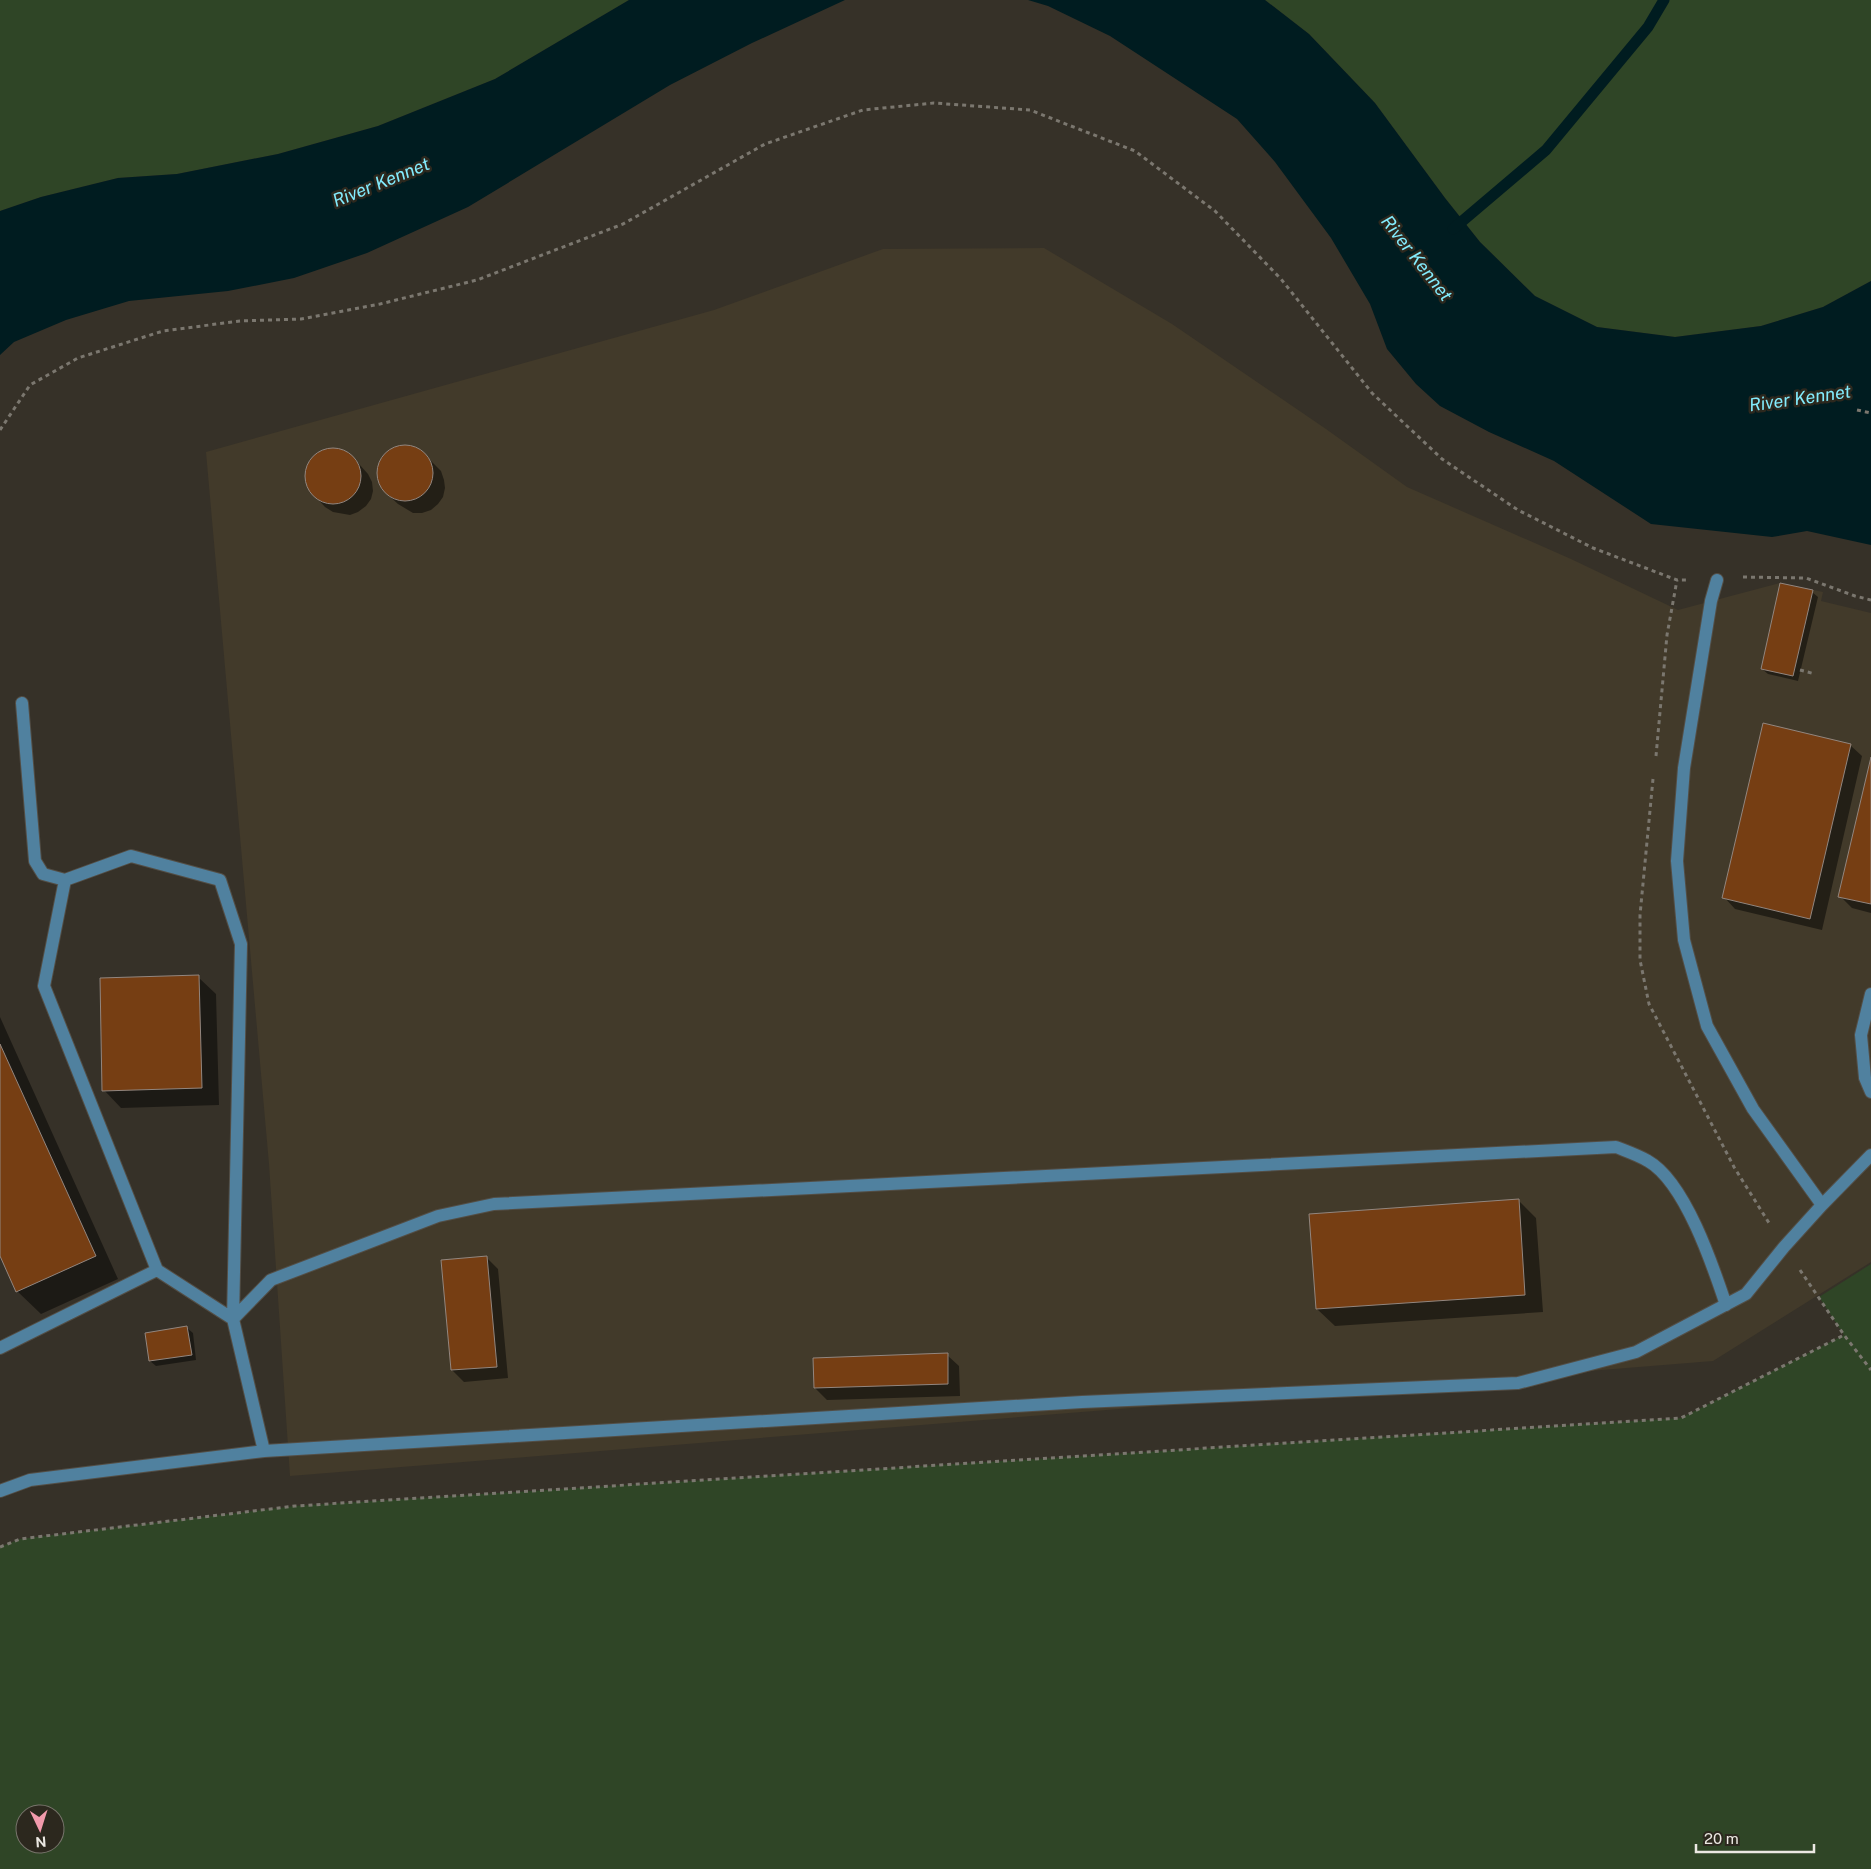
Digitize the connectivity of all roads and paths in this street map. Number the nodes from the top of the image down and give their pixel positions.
1 (1857, 410) dead end
2 (1871, 413) edge
3 (0, 430) edge
4 (1716, 580) junction
5 (1871, 600) edge
6 (1800, 670) dead end
7 (1815, 674) dead end
8 (22, 703) dead end
9 (65, 880) junction
10 (1871, 994) edge
11 (1649, 1004) dead end
12 (1871, 1092) edge
13 (1871, 1155) edge
14 (1822, 1205) junction
15 (1784, 1247) junction
16 (157, 1270) junction
17 (1726, 1305) junction
18 (233, 1319) junction
19 (1844, 1335) junction
20 (0, 1348) edge
21 (1871, 1370) edge
22 (264, 1451) junction
23 (0, 1491) edge
24 (0, 1547) edge

1 - 2 path
3 - 4 path
4 - 5 path
4 - 14 lane
6 - 7 path
8 - 9 lane
9 - 16 lane
9 - 18 lane
10 - 12 lane
11 - 15 path
13 - 14 lane
14 - 15 lane
15 - 17 lane
15 - 19 path
16 - 18 lane
16 - 20 lane
17 - 18 lane
17 - 22 lane
18 - 22 lane
19 - 21 path
19 - 24 path
22 - 23 lane

